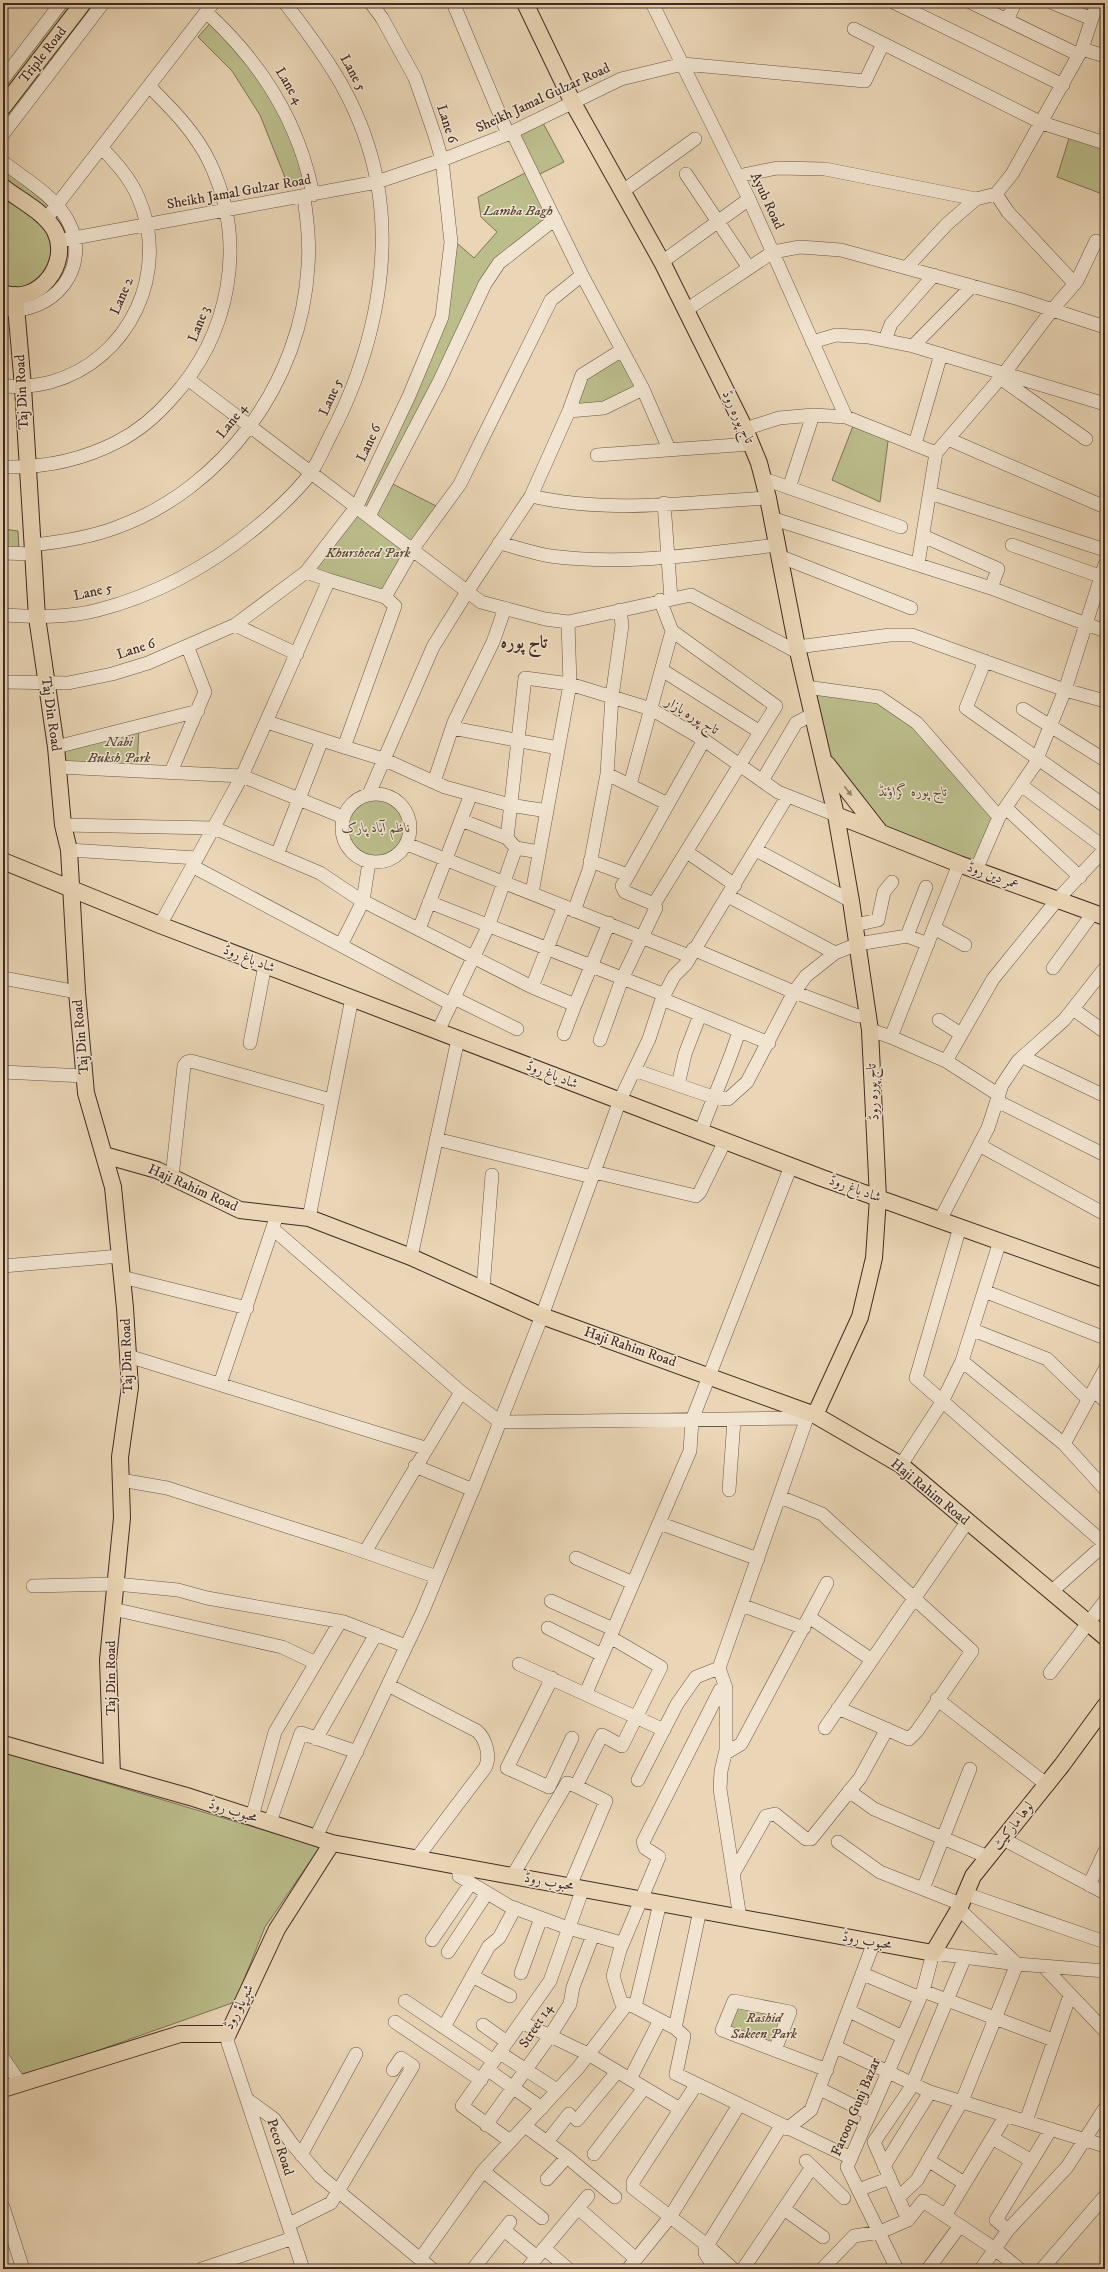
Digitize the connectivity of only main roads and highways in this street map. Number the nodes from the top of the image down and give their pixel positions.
1 (83, 3) edge
2 (525, 3) edge
3 (3, 107) edge
4 (3, 187) edge
5 (9, 302) edge
6 (824, 760) junction
7 (836, 815) junction
8 (881, 834) junction
9 (3, 861) edge
10 (72, 888) junction
11 (1099, 915) edge
12 (104, 1155) junction
13 (878, 1198) junction
14 (1105, 1279) edge
15 (811, 1416) junction
16 (1105, 1637) edge
17 (1105, 1706) edge
18 (3, 1744) edge
19 (112, 1775) junction
20 (332, 1843) junction
21 (933, 1953) joint
22 (3, 2089) edge

1 - 3 main road, Triple Road
2 - 6 main road, تاج پورہ روڈ
4 - 5 main road
5 - 10 main road, Taj Din Road
6 - 7 main road, تاج پورہ روڈ
6 -> 8 main road, تاج پورہ روڈ
7 - 8 main road, عمر دین روڈ
7 - 13 main road, تاج پورہ روڈ
8 - 11 main road, عمر دین روڈ
9 - 10 main road, شاد باغ روڈ
10 - 12 main road, Taj Din Road
10 - 13 main road, شاد باغ روڈ
12 - 15 main road, Haji Rahim Road
12 - 19 main road, Taj Din Road
13 - 14 main road, شاد باغ روڈ
13 - 15 main road, تاج پورہ روڈ
15 - 16 main road, Haji Rahim Road
17 - 21 main road, لوہا مارکیٹ
18 - 19 main road, محبوب روڈ
19 - 20 main road, محبوب روڈ
20 - 21 main road, محبوب روڈ
20 - 22 main road, شېرپاؤ روڈ

